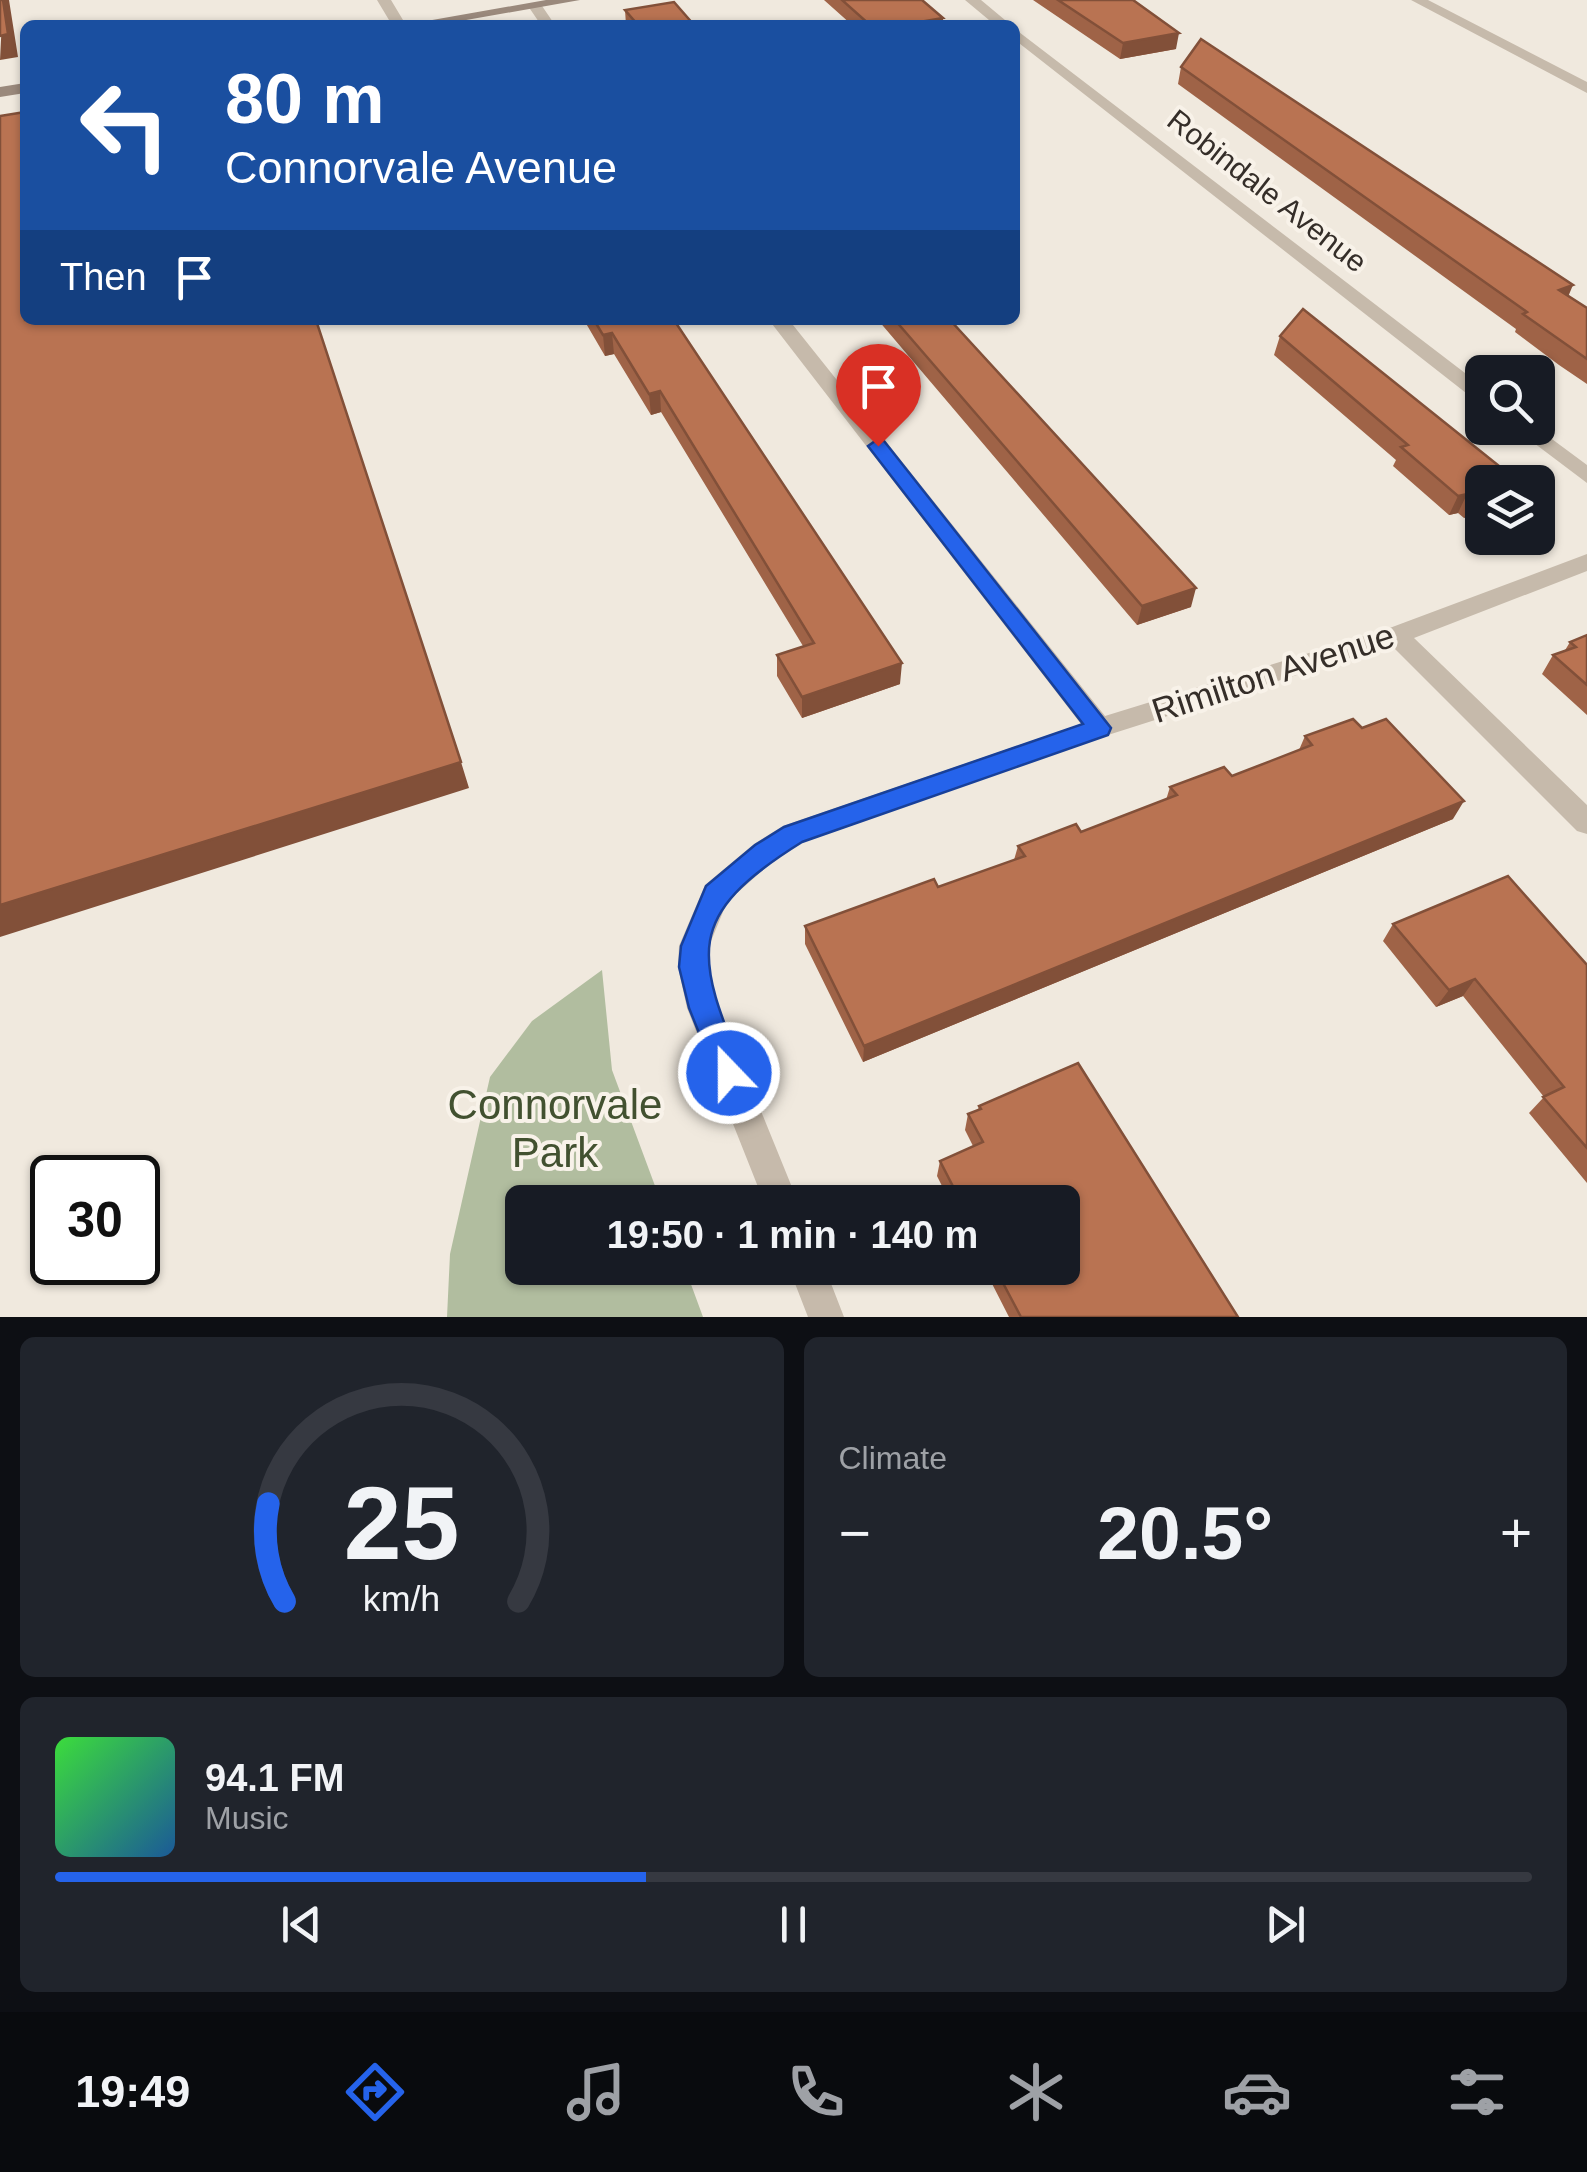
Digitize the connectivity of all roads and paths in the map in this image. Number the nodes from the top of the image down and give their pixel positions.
1 (573, 0) edge
2 (972, 0) edge
3 (1418, 0) edge
4 (535, 6) junction
5 (444, 20) edge
6 (545, 20) edge
7 (998, 20) edge
8 (1020, 37) edge
9 (1587, 88) edge
10 (783, 325) edge
11 (1465, 383) edge
12 (1546, 445) edge
13 (1587, 476) edge
14 (1587, 562) edge
15 (1396, 636) junction
16 (1099, 728) junction
17 (1587, 823) edge
18 (774, 1185) edge
19 (814, 1285) edge
20 (826, 1317) edge

1 - 4 main road
2 - 7 street
3 - 9 street
4 - 5 main road
4 - 6 street
8 - 11 street, Robindale Avenue
10 - 16 street
12 - 13 street
14 - 15 street, Rimilton Avenue
15 - 16 street, Rimilton Avenue
15 - 17 street
16 - 18 street, Rimilton Avenue
19 - 20 street

